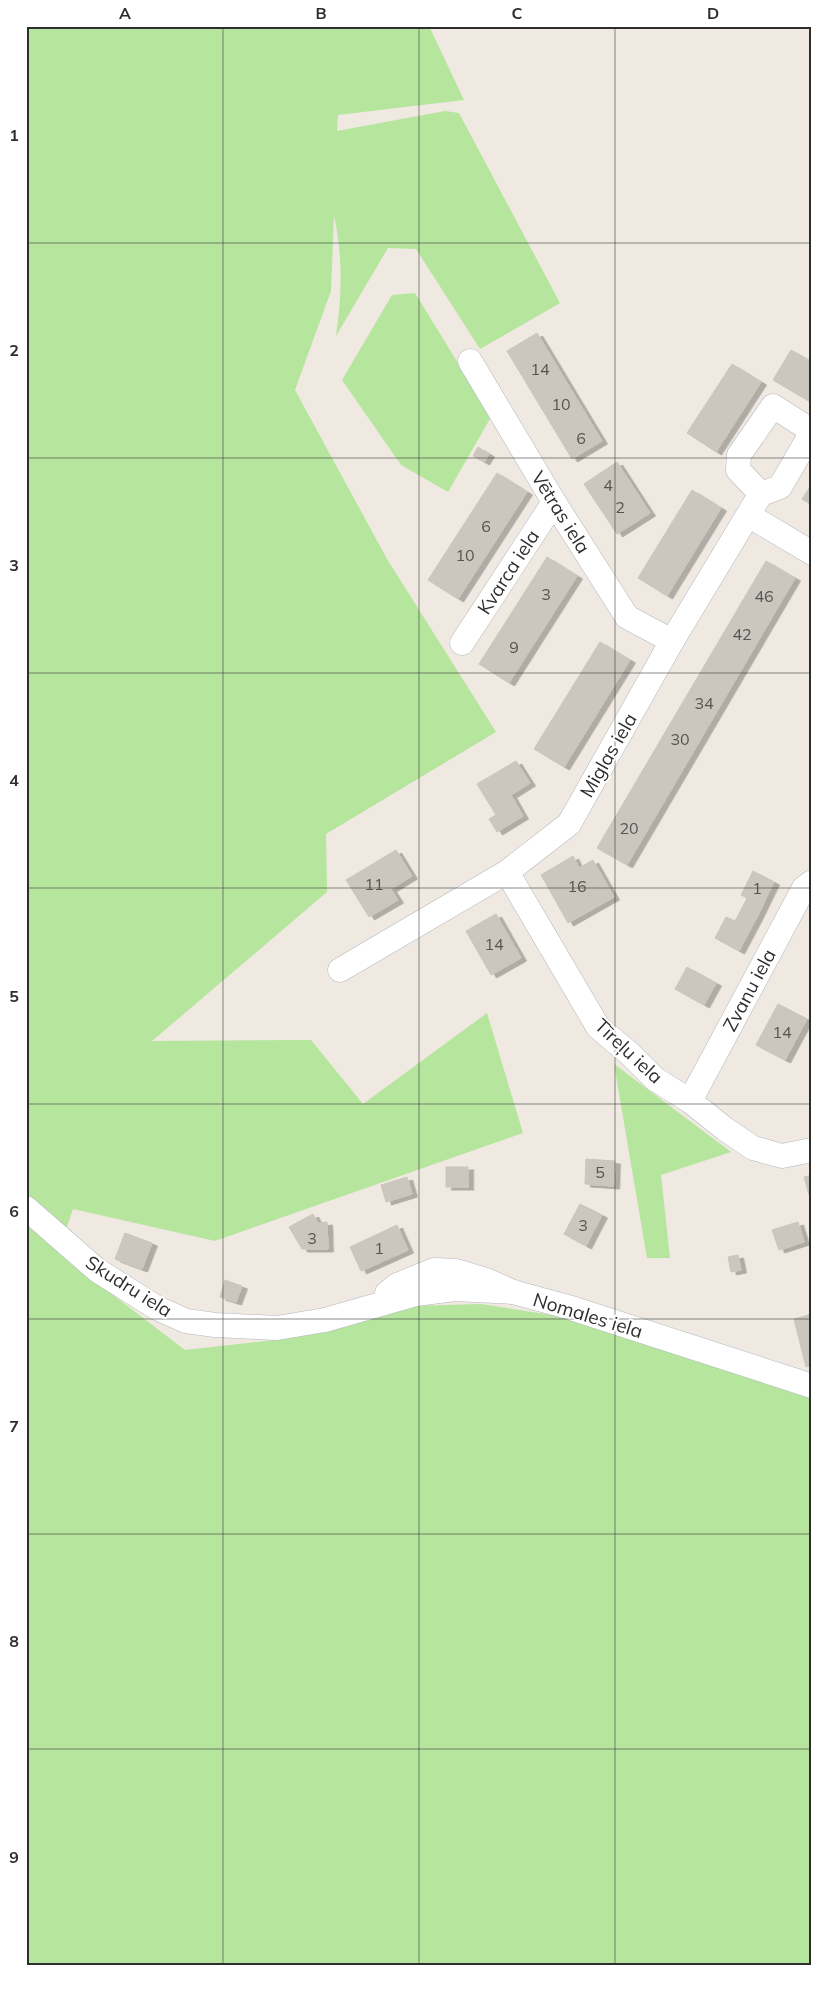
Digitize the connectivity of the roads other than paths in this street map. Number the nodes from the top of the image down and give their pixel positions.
1 (470, 361) dead end
2 (812, 431) edge
3 (761, 494) junction
4 (554, 502) junction
5 (748, 515) junction
6 (812, 553) edge
7 (672, 641) junction
8 (462, 643) dead end
9 (507, 872) junction
10 (812, 882) edge
11 (340, 970) dead end
12 (690, 1101) junction
13 (812, 1150) edge
14 (26, 1208) edge
15 (371, 1306) joint
16 (812, 1386) edge

1 - 4 street, Vētras iela
2 - 3 street
2 - 3 street
3 - 5 street, Miglas iela
4 - 7 street, Vētras iela
4 - 8 street, Kvarca iela
5 - 6 street
5 - 7 street, Miglas iela
7 - 9 street, Miglas iela
9 - 11 street, Miglas iela
9 - 12 street, Tīreļu iela
10 - 12 street, Zvanu iela
12 - 13 street, Tīreļu iela
14 - 15 street, Skudru iela
15 - 16 street, Nomales iela

